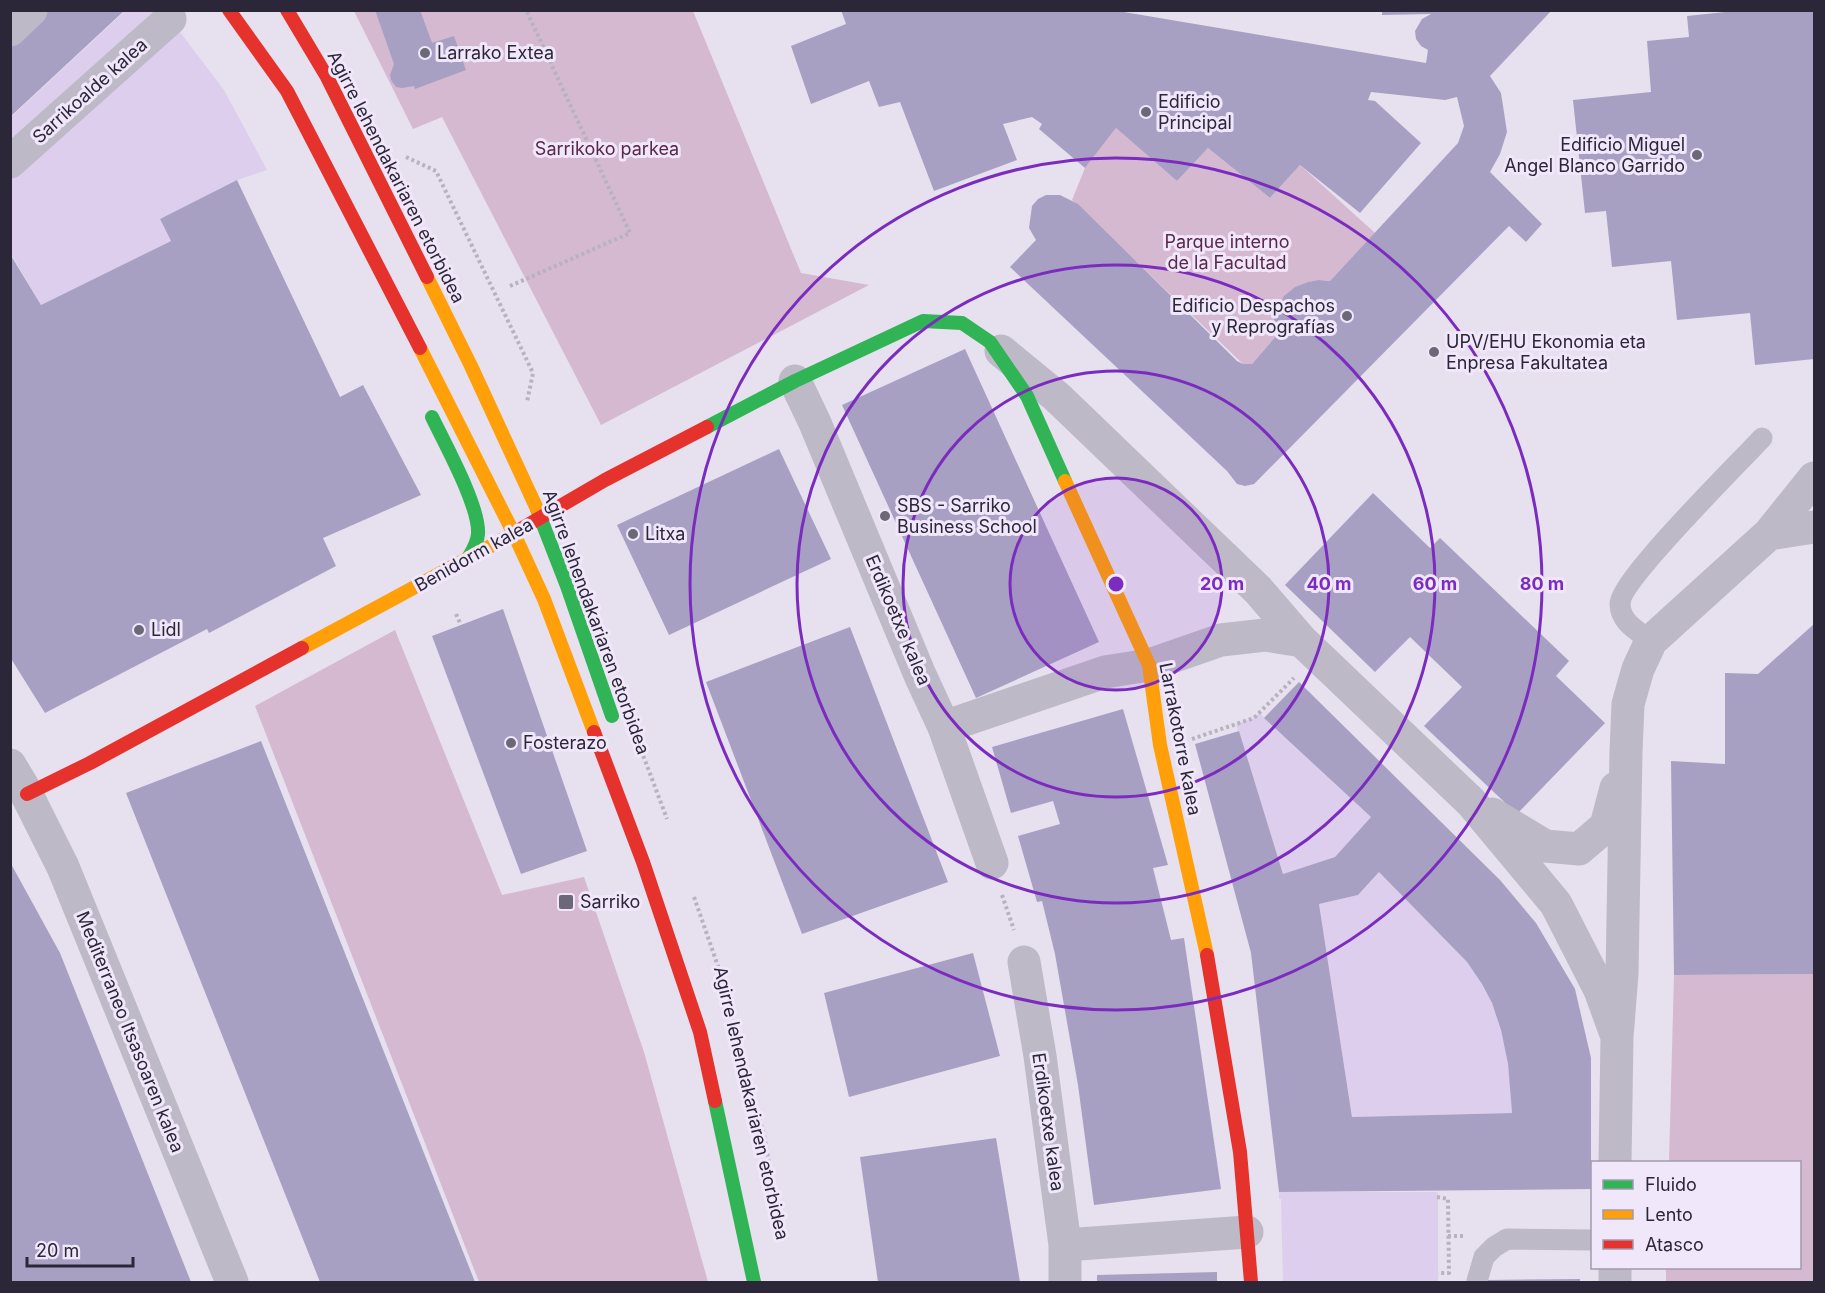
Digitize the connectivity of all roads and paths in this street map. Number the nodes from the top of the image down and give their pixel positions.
1 (31, 10) edge
2 (229, 10) edge
3 (287, 10) edge
4 (526, 10) edge
5 (171, 19) dead end
6 (10, 30) edge
7 (10, 162) edge
8 (510, 286) dead end
9 (923, 321) joint
10 (990, 342) junction
11 (437, 380) junction
12 (795, 381) junction
13 (1762, 438) dead end
14 (1815, 478) edge
15 (541, 517) junction
16 (1815, 527) edge
17 (514, 534) junction
18 (1769, 534) junction
19 (467, 560) junction
20 (456, 614) dead end
21 (461, 625) dead end
22 (1302, 641) junction
23 (1651, 641) junction
24 (1149, 665) junction
25 (1294, 678) dead end
26 (944, 727) junction
27 (616, 728) dead end
28 (1189, 740) dead end
29 (1626, 752) junction
30 (18, 784) edge
31 (1471, 802) junction
32 (992, 862) dead end
33 (1005, 904) dead end
34 (1020, 948) joint
35 (1617, 1037) junction
36 (1615, 1161) edge
37 (1437, 1197) dead end
38 (1247, 1232) junction
39 (1591, 1240) edge
40 (1065, 1245) junction
41 (1438, 1273) dead end
42 (1477, 1281) dead end
43 (232, 1282) edge
44 (754, 1282) edge
45 (1065, 1282) edge
46 (1251, 1282) edge

1 - 6 street
2 - 11 main road, Agirre lehendakariaren etorbidea
3 - 15 main road, Agirre lehendakariaren etorbidea
4 - 8 path
5 - 7 street, Sarrikoalde kalea
9 - 10 main road, Larrakotorre kalea
9 - 12 main road, Benidorm kalea
10 - 22 street
10 - 24 main road, Larrakotorre kalea
11 - 17 main road, Agirre lehendakariaren etorbidea
11 - 19 main road
12 - 15 main road, Benidorm kalea
12 - 26 street, Erdikoetxe kalea
13 - 23 lane
14 - 18 street
15 - 17 main road, Benidorm kalea
15 - 27 main road, Agirre lehendakariaren etorbidea
16 - 18 street
17 - 19 main road, Benidorm kalea
17 - 44 main road, Agirre lehendakariaren etorbidea
18 - 23 street
19 - 30 main road, Benidorm kalea
20 - 21 path
22 - 24 street
22 - 31 street
23 - 29 street
24 - 26 street
24 - 38 main road, Larrakotorre kalea
25 - 28 path
26 - 32 street, Erdikoetxe kalea
29 - 31 street
29 - 35 street
30 - 43 street, Mediterraneo Itsasoaren kalea
31 - 35 street
33 - 34 path
34 - 40 street, Erdikoetxe kalea
35 - 36 street
37 - 41 path
38 - 40 street
38 - 46 main road, Larrakotorre kalea
39 - 42 lane
40 - 45 street, Erdikoetxe kalea

